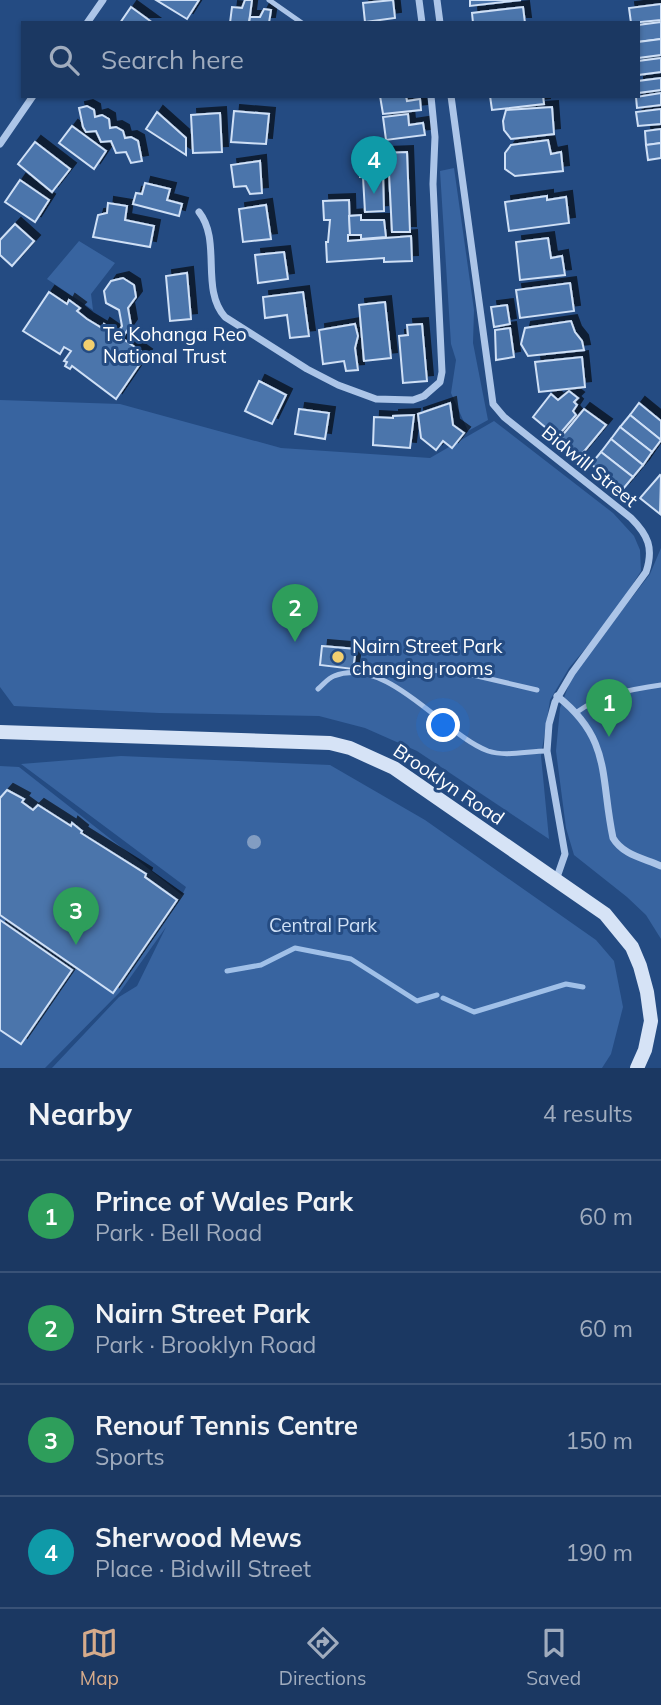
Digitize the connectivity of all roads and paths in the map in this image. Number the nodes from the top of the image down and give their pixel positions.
1 (103, 0) edge
2 (269, 0) edge
3 (419, 0) edge
4 (437, 0) edge
5 (88, 21) edge
6 (299, 21) edge
7 (422, 21) edge
8 (440, 21) edge
9 (32, 98) edge
10 (431, 98) edge
11 (451, 98) edge
12 (0, 144) edge
13 (199, 212) dead end
14 (354, 672) junction
15 (661, 685) edge
16 (318, 689) dead end
17 (537, 690) dead end
18 (557, 696) junction
19 (577, 712) junction
20 (0, 732) edge
21 (547, 751) junction
22 (661, 866) edge
23 (555, 881) junction
24 (637, 1068) edge

1 - 5 street
2 - 6 lane
3 - 7 street
4 - 8 street
9 - 12 street
10 - 13 street
11 - 18 street, Bidwill Street
14 - 16 lane
14 - 17 lane
14 - 21 lane
15 - 19 lane
18 - 19 street
18 - 21 street, Bidwill Street
19 - 22 street
20 - 23 main road, Brooklyn Road
21 - 23 street, Bidwill Street
23 - 24 main road, Brooklyn Road

